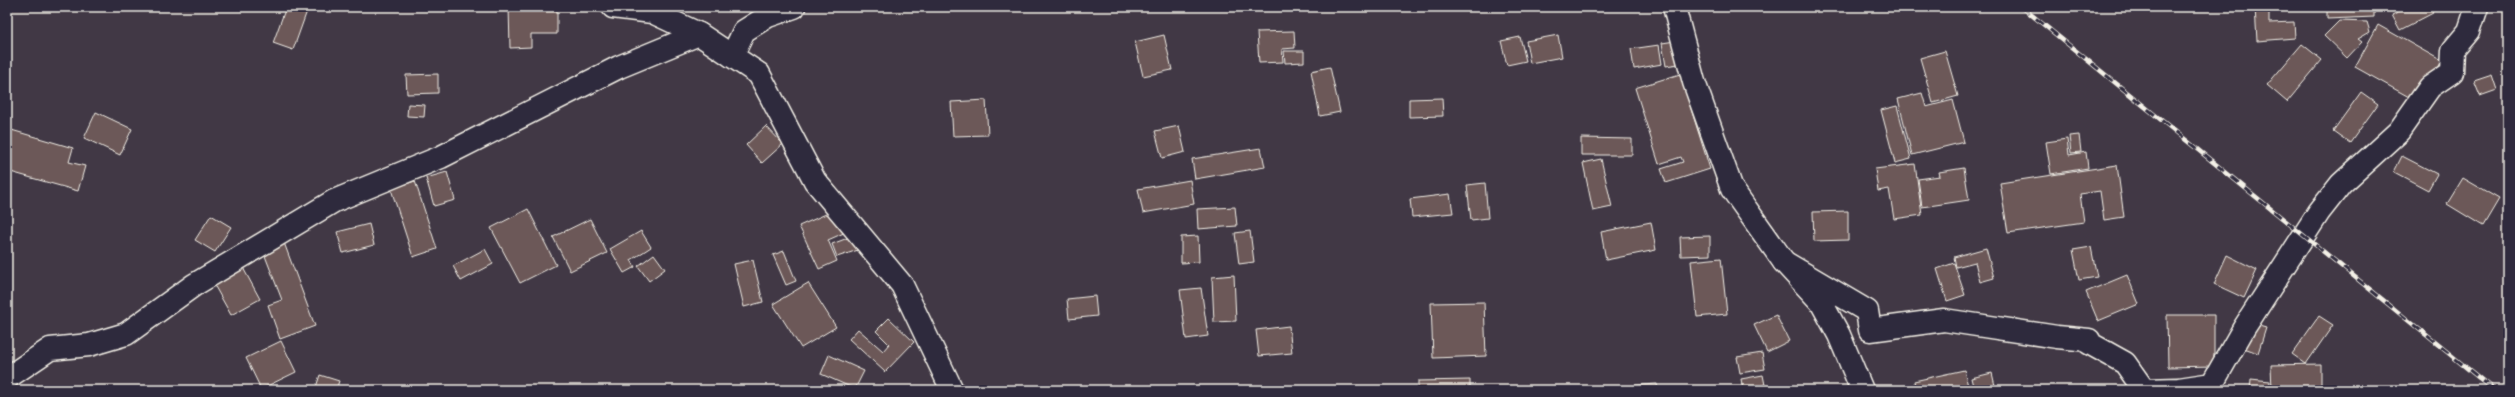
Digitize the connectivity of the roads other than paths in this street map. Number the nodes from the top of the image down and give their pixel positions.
1 (613, 7) edge
2 (794, 7) edge
3 (1674, 7) edge
4 (2478, 7) edge
5 (699, 34) junction
6 (732, 56) junction
7 (1784, 262) junction
8 (7, 378) edge
9 (2179, 389) edge
10 (952, 390) edge
11 (1862, 390) edge

1 - 5 street
2 - 6 street
3 - 7 street
4 - 9 street
5 - 6 street
5 - 8 street
6 - 10 street
7 - 9 street
7 - 11 street

